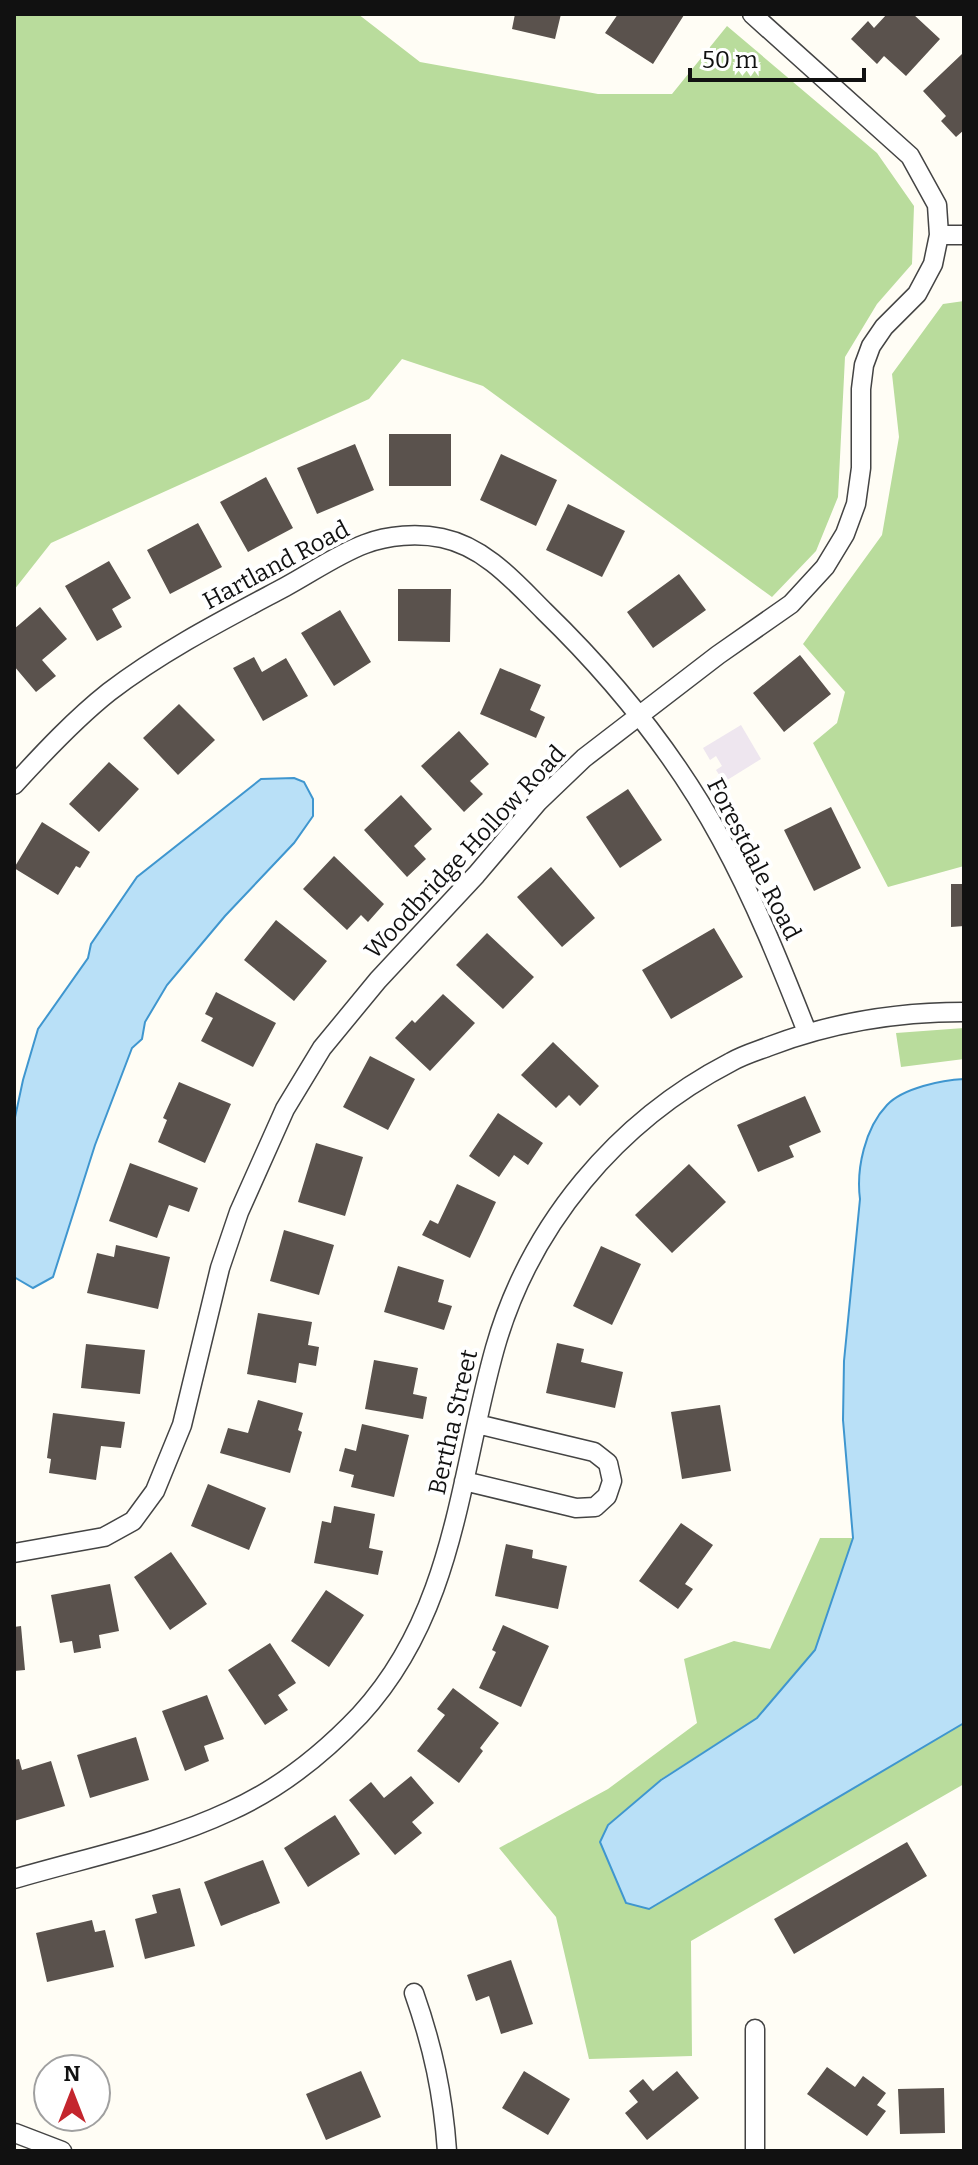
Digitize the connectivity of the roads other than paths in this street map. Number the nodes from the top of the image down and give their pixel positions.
1 (752, 14) edge
2 (939, 235) junction
3 (964, 235) edge
4 (640, 717) junction
5 (14, 785) edge
6 (964, 1012) edge
7 (807, 1032) junction
8 (477, 1424) junction
9 (464, 1481) junction
10 (14, 1553) edge
11 (14, 1879) edge
12 (414, 1993) dead end
13 (755, 2029) dead end
14 (15, 2133) edge
15 (62, 2151) edge
16 (447, 2151) edge
17 (755, 2151) edge

1 - 2 street, Woodbridge Hollow Road
2 - 3 street
2 - 4 street, Woodbridge Hollow Road
4 - 5 street, Hartland Road
4 - 7 street, Forestdale Road
4 - 10 street, Woodbridge Hollow Road
6 - 7 street, Bertha Street
7 - 8 street, Bertha Street
8 - 9 street, Bertha Street
8 - 9 street
9 - 11 street, Bertha Street
12 - 16 street
13 - 17 street
14 - 15 street

